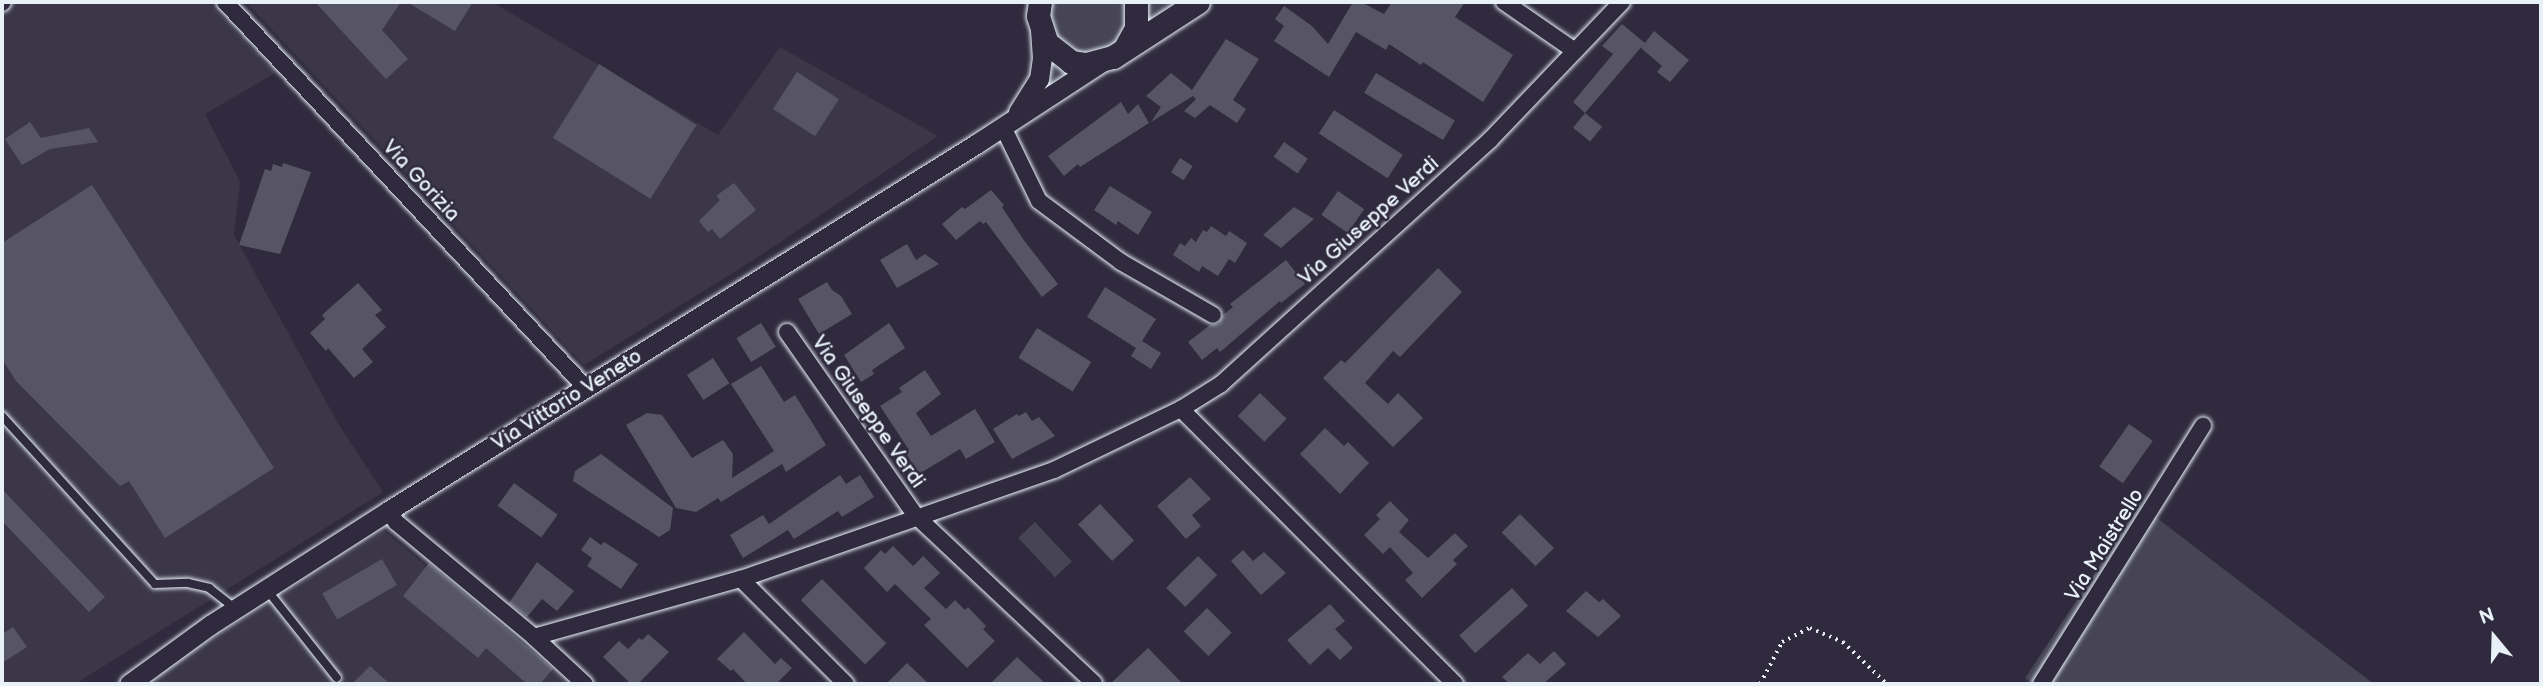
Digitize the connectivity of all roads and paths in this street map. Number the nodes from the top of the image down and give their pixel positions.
1 (225, 2) edge
2 (1039, 2) edge
3 (1136, 2) edge
4 (1198, 2) edge
5 (1504, 2) edge
6 (1622, 2) edge
7 (1040, 29) junction
8 (1123, 50) junction
9 (1575, 51) junction
10 (1101, 62) junction
11 (1006, 124) junction
12 (1213, 314) dead end
13 (787, 332) dead end
14 (586, 388) junction
15 (1181, 410) junction
16 (2, 415) edge
17 (2203, 426) dead end
18 (388, 511) junction
19 (916, 516) junction
20 (741, 579) junction
21 (267, 590) junction
22 (236, 609) junction
23 (534, 636) junction
24 (337, 678) dead end
25 (1094, 683) edge
26 (129, 684) edge
27 (585, 684) edge
28 (846, 684) edge
29 (1455, 684) edge
30 (1760, 684) edge
31 (1887, 684) edge
32 (2041, 684) edge

1 - 14 street, Via Gorizia
2 - 7 main road, Via Vittorio Veneto
3 - 8 main road
4 - 8 main road, Via Vittorio Veneto
5 - 9 street
6 - 9 street, Via Giuseppe Verdi
7 - 10 main road
7 - 11 street, Via Vittorio Veneto
8 - 10 main road, Via Vittorio Veneto
9 - 15 street, Via Giuseppe Verdi
10 - 11 street, Via Vittorio Veneto
11 - 12 street
11 - 14 street, Via Vittorio Veneto
13 - 19 street, Via Giuseppe Verdi
14 - 18 street, Via Vittorio Veneto
15 - 19 street, Via Giuseppe Verdi
15 - 29 street
16 - 22 lane
17 - 32 street, Via Maistrello
18 - 21 street, Via Vittorio Veneto
18 - 23 street
19 - 20 street, Via Giuseppe Verdi
19 - 25 street, Via Giuseppe Verdi
20 - 23 street, Via Giuseppe Verdi
20 - 28 street
21 - 22 street, Via Vittorio Veneto
21 - 24 lane
22 - 26 street, Via Vittorio Veneto
23 - 27 street
30 - 31 path

